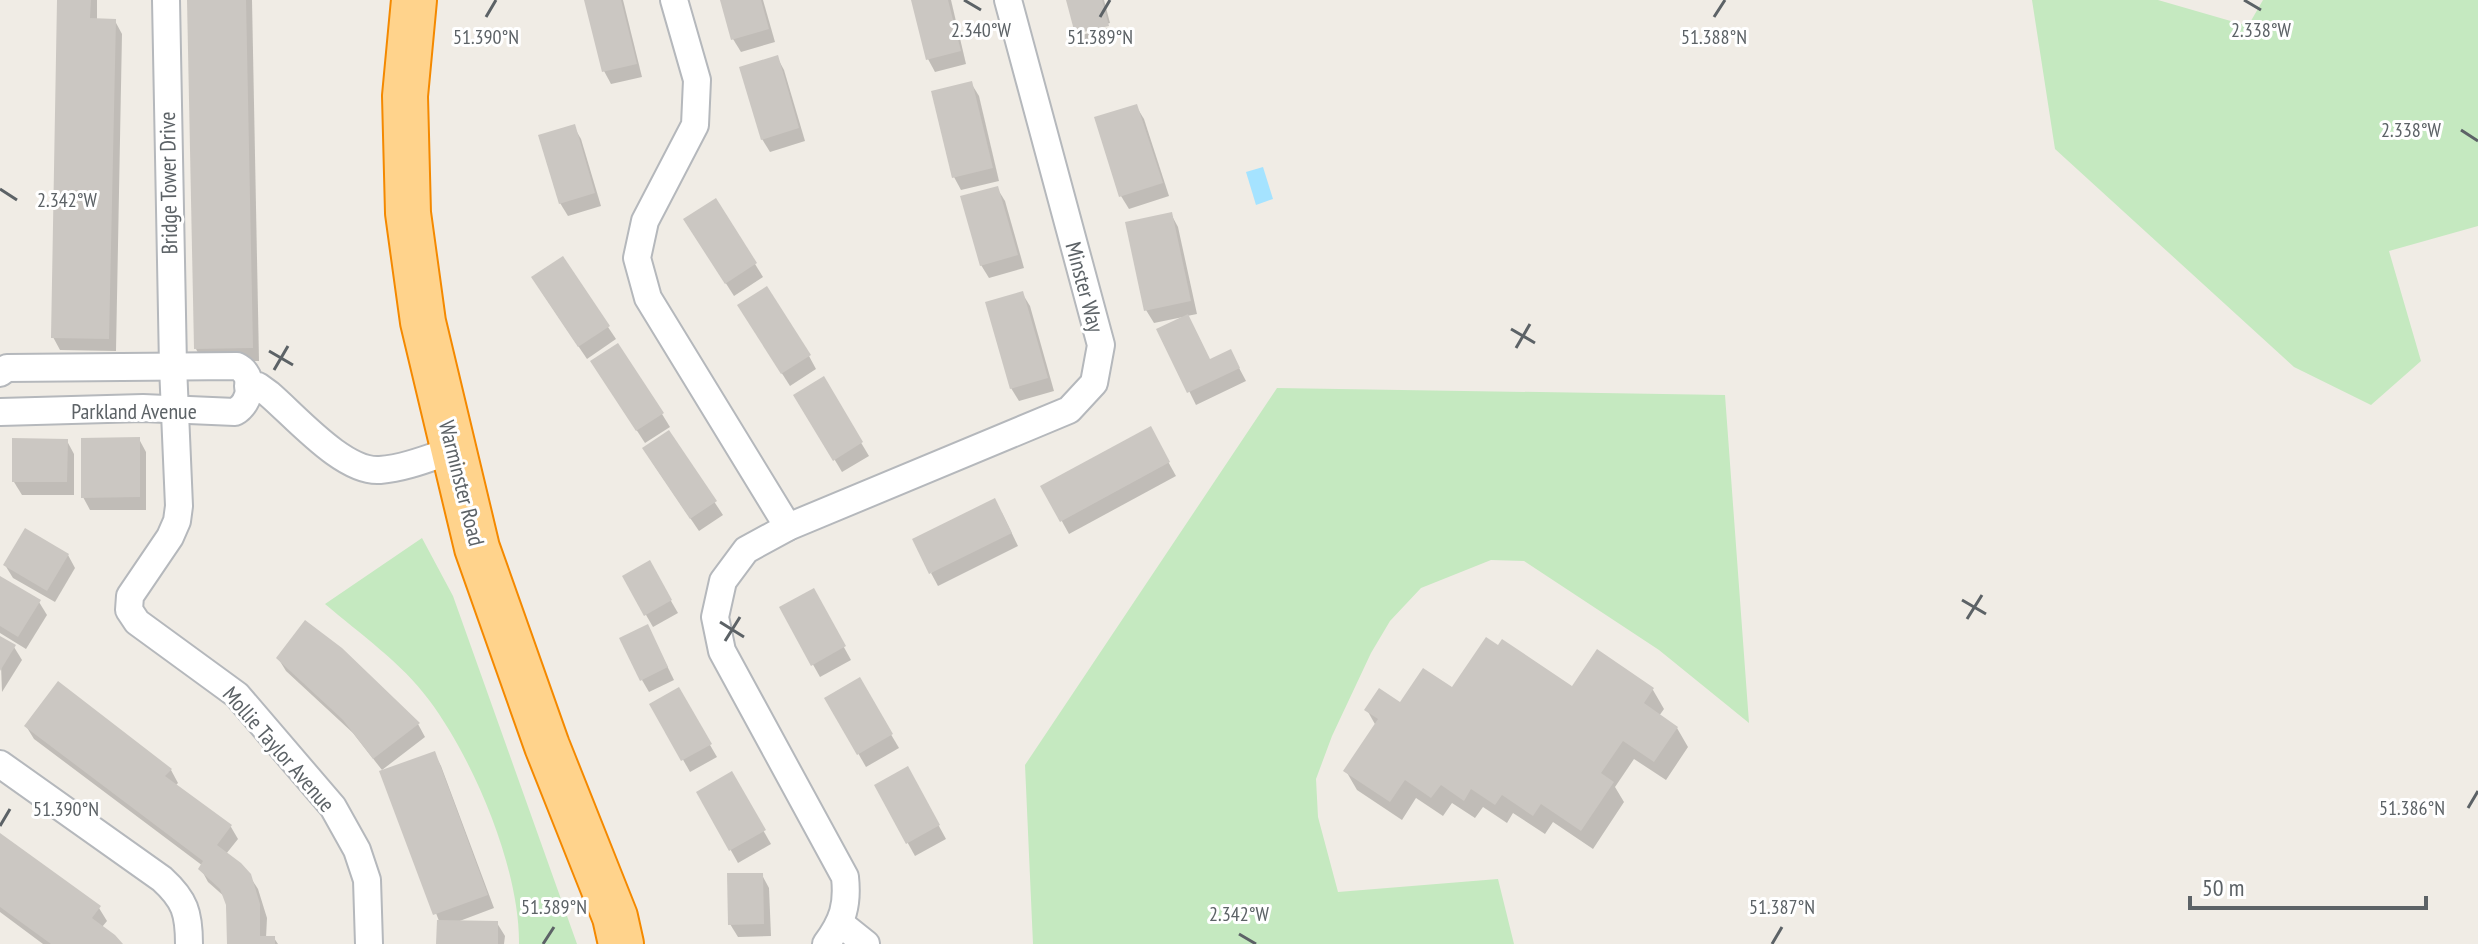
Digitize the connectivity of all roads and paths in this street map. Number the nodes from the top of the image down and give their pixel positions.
1 (166, 0) edge
2 (414, 0) edge
3 (674, 0) edge
4 (1008, 0) edge
5 (173, 366) junction
6 (0, 373) edge
7 (248, 386) junction
8 (176, 410) junction
9 (0, 412) edge
10 (453, 450) junction
11 (788, 527) junction
12 (0, 764) edge
13 (834, 934) edge
14 (189, 944) edge
15 (369, 944) edge
16 (621, 944) edge
17 (866, 944) edge

1 - 5 street, Bridge Tower Drive
2 - 10 highway, Warminster Road
3 - 11 street
4 - 11 street, Minster Way
5 - 6 street, Parkland Avenue
5 - 7 street, Parkland Avenue
5 - 8 street, Mollie Taylor Avenue
7 - 8 street, Parkland Avenue
7 - 10 street, Parkland Avenue
8 - 9 street, Parkland Avenue
8 - 15 street, Mollie Taylor Avenue
10 - 16 highway, Warminster Road
11 - 13 street, Minster Way
12 - 14 street
13 - 17 street

